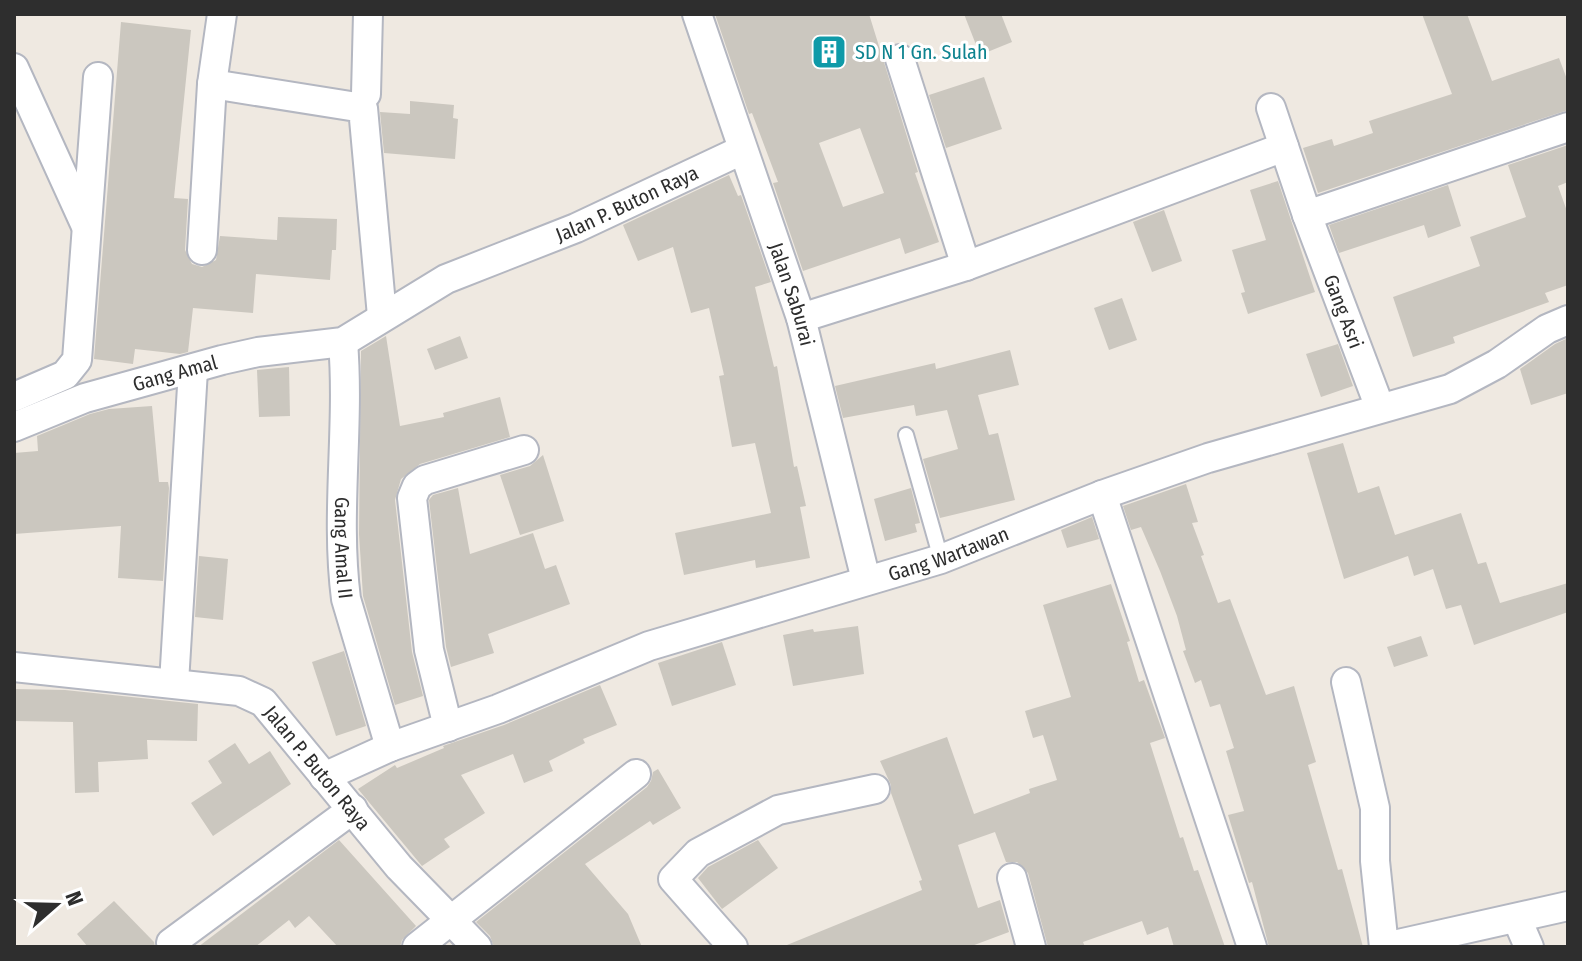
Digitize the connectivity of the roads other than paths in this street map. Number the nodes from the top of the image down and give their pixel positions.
1 (222, 14) edge
2 (368, 14) edge
3 (697, 14) edge
4 (900, 59) dead end
5 (14, 68) edge
6 (98, 77) dead end
7 (212, 84) junction
8 (366, 94) dead end
9 (1271, 108) dead end
10 (1568, 127) edge
11 (1284, 147) junction
12 (742, 150) junction
13 (1307, 215) junction
14 (87, 229) junction
15 (202, 250) dead end
16 (966, 266) junction
17 (382, 316) junction
18 (801, 318) junction
19 (1568, 320) edge
20 (343, 342) junction
21 (193, 370) junction
22 (14, 397) edge
23 (1380, 408) junction
24 (14, 427) edge
25 (906, 435) dead end
26 (524, 450) dead end
27 (1102, 495) junction
28 (941, 559) junction
29 (866, 580) junction
30 (14, 667) edge
31 (1346, 682) dead end
32 (174, 683) junction
33 (448, 727) junction
34 (390, 747) junction
35 (636, 774) dead end
36 (324, 777) junction
37 (875, 789) dead end
38 (353, 809) junction
39 (1012, 878) dead end
40 (1568, 906) edge
41 (451, 919) junction
42 (1517, 919) junction
43 (171, 943) dead end
44 (417, 947) edge
45 (477, 947) edge
46 (733, 947) edge
47 (1031, 947) edge
48 (1252, 947) edge
49 (1384, 947) edge
50 (1529, 947) edge

1 - 7 street
2 - 8 street
3 - 12 street, Jalan Saburai
4 - 16 street
5 - 14 street
6 - 14 street
7 - 15 street
7 - 17 street
9 - 11 street, Gang Asri
10 - 13 street
11 - 13 street, Gang Asri
11 - 16 street
12 - 17 street, Jalan P. Buton Raya
12 - 18 street, Jalan Saburai
13 - 23 street, Gang Asri
14 - 22 street
16 - 18 street
17 - 20 street, Jalan P. Buton Raya
18 - 29 street, Jalan Saburai
19 - 23 street, Gang Wartawan
20 - 21 street, Gang Amal
20 - 34 street, Gang Amal II
21 - 24 street, Gang Amal
21 - 32 street
23 - 27 street, Gang Wartawan
25 - 28 lane
26 - 33 street
27 - 28 street, Gang Wartawan
27 - 48 street
28 - 29 street, Gang Wartawan
29 - 33 street, Gang Wartawan
30 - 32 street, Jalan P. Buton Raya
31 - 49 street
32 - 36 street, Jalan P. Buton Raya
33 - 34 street, Gang Wartawan
34 - 36 street, Gang Wartawan
35 - 41 street
36 - 38 street, Jalan P. Buton Raya
37 - 46 street
38 - 41 street, Jalan P. Buton Raya
38 - 43 street
39 - 47 street
40 - 42 street
41 - 44 street
41 - 45 street, Jalan P. Buton Raya
42 - 49 street
42 - 50 street

